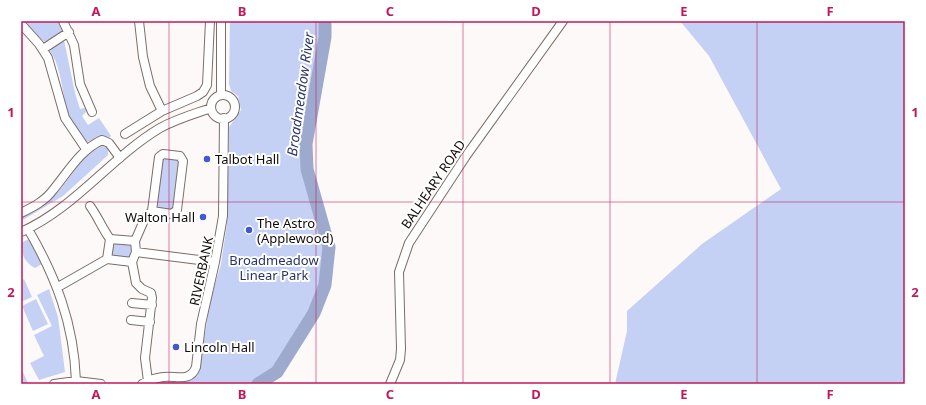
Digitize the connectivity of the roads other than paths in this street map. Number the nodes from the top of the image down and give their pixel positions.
1 (63, 21) edge
2 (139, 21) edge
3 (210, 21) edge
4 (221, 21) edge
5 (564, 21) edge
6 (21, 24) edge
7 (69, 32) junction
8 (43, 49) junction
9 (221, 95) junction
10 (211, 108) junction
11 (162, 111) junction
12 (92, 112) dead end
13 (224, 118) junction
14 (125, 134) dead end
15 (86, 149) junction
16 (120, 158) junction
17 (90, 206) dead end
18 (152, 211) junction
19 (21, 213) edge
20 (24, 230) edge
21 (110, 239) junction
22 (135, 241) junction
23 (136, 252) junction
24 (107, 259) junction
25 (132, 262) junction
26 (216, 262) junction
27 (58, 287) junction
28 (132, 303) dead end
29 (152, 305) junction
30 (131, 320) dead end
31 (150, 322) junction
32 (76, 381) junction
33 (145, 382) edge
34 (54, 384) edge
35 (101, 384) edge
36 (390, 384) edge

1 - 7 street
2 - 11 street
3 - 11 street
4 - 9 street
5 - 36 street, BALHEARY ROAD
6 - 8 street
7 - 8 street
7 - 12 street
8 - 15 street
9 - 10 street
9 - 13 street
10 - 13 street
10 - 16 street
11 - 14 street
13 - 26 street, RIVERBANK
15 - 16 street
15 - 19 street
16 - 20 street
17 - 21 street
18 - 18 street
18 - 22 street
20 - 27 street
21 - 22 street
21 - 24 street
22 - 23 street
23 - 25 street
23 - 26 street
24 - 25 street
24 - 27 street
25 - 29 street
26 - 33 street, RIVERBANK
27 - 32 street
28 - 29 street
29 - 31 street
30 - 31 street
31 - 33 street
32 - 34 street
32 - 35 street

